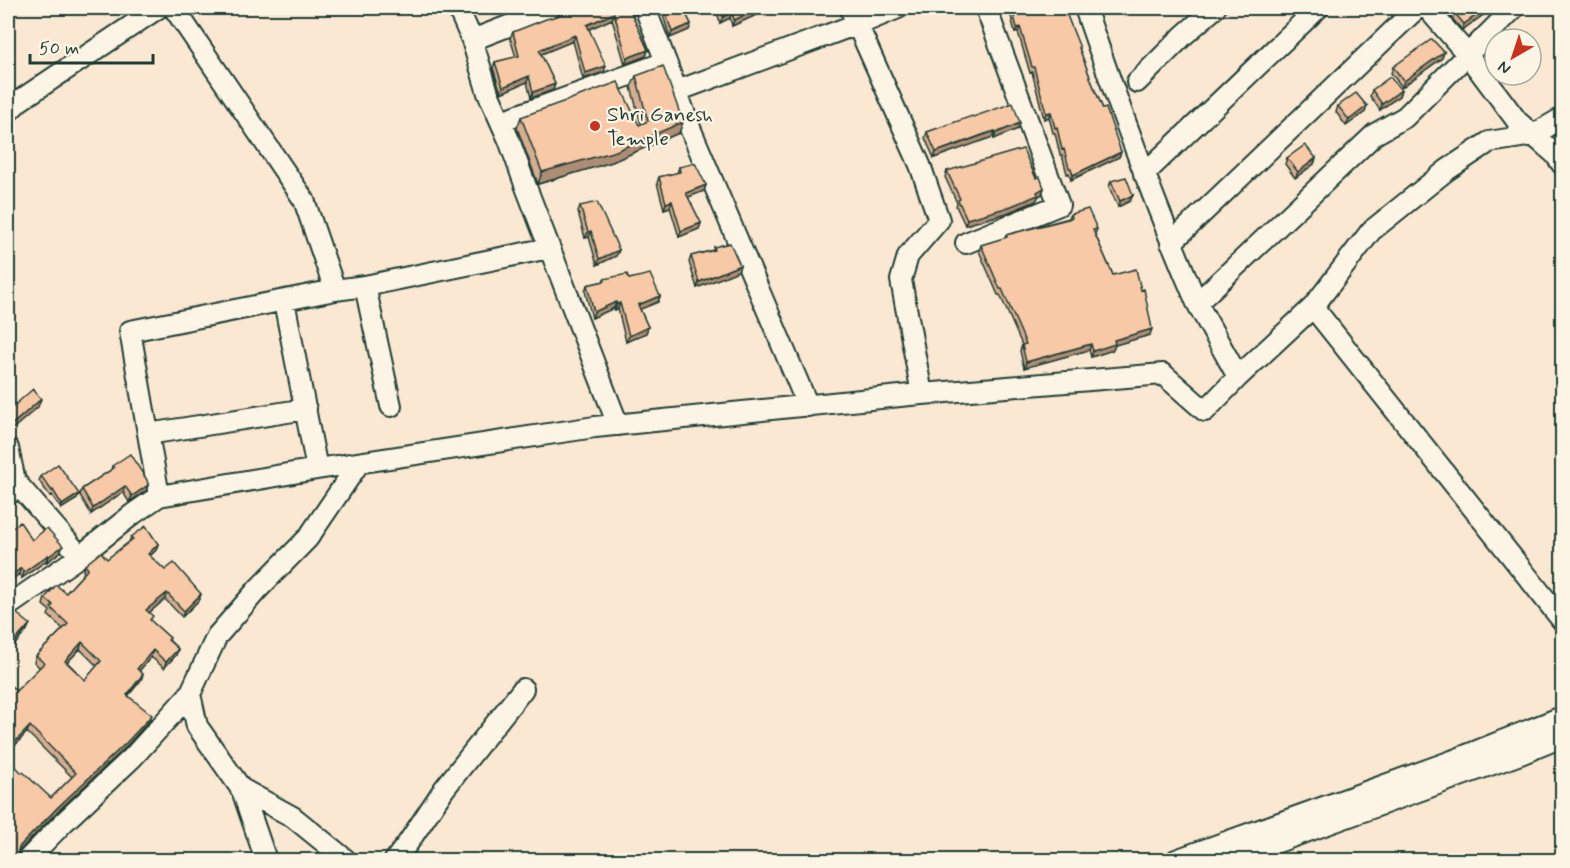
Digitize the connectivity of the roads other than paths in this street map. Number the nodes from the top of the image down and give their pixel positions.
1 (158, 8) edge
2 (174, 8) edge
3 (458, 8) edge
4 (555, 8) edge
5 (645, 8) edge
6 (898, 8) edge
7 (986, 8) edge
8 (1085, 8) edge
9 (1215, 8) edge
10 (1318, 8) edge
11 (1417, 8) edge
12 (1427, 8) edge
13 (1514, 8) edge
14 (854, 16) edge
15 (472, 40) junction
16 (1467, 54) junction
17 (666, 63) junction
18 (1137, 82) dead end
19 (677, 91) junction
20 (8, 112) edge
21 (1563, 118) edge
22 (502, 121) junction
23 (1533, 135) junction
24 (1563, 164) edge
25 (1144, 174) junction
26 (966, 243) dead end
27 (1172, 243) junction
28 (549, 248) junction
29 (365, 286) junction
30 (335, 290) junction
31 (284, 301) junction
32 (1197, 303) junction
33 (1313, 307) junction
34 (1238, 377) junction
35 (922, 394) junction
36 (391, 406) dead end
37 (808, 406) junction
38 (306, 409) junction
39 (618, 425) junction
40 (148, 434) junction
41 (8, 448) edge
42 (359, 463) junction
43 (317, 469) junction
44 (11, 488) edge
45 (159, 496) junction
46 (80, 556) junction
47 (8, 606) edge
48 (1563, 620) edge
49 (523, 689) dead end
50 (190, 694) junction
51 (1563, 717) edge
52 (1563, 736) edge
53 (240, 788) junction
54 (27, 861) edge
55 (267, 861) edge
56 (346, 861) edge
57 (394, 861) edge
58 (1176, 861) edge
59 (1228, 861) edge

1 - 20 street
2 - 30 street
3 - 15 street
4 - 15 street
5 - 17 street
6 - 14 street
7 - 26 street
8 - 25 street
9 - 18 street
10 - 25 street
11 - 27 street
12 - 16 street
13 - 16 street
14 - 19 street
14 - 35 street
15 - 22 street
16 - 23 street
16 - 32 street
17 - 19 street
17 - 22 street
19 - 37 street
21 - 23 street
22 - 28 street
23 - 24 street
23 - 33 street
25 - 27 street
27 - 32 street
28 - 29 street
28 - 39 street
29 - 30 street
29 - 36 street
30 - 31 street
31 - 38 street
31 - 40 street
32 - 34 street
33 - 34 street
33 - 48 street
34 - 35 street
35 - 37 street
37 - 39 street
38 - 40 street
38 - 43 street
39 - 42 street
40 - 45 street
41 - 44 street
42 - 43 street
42 - 50 street
43 - 45 street
44 - 46 street
45 - 46 street
46 - 47 street
49 - 57 street
50 - 53 street
50 - 54 street
51 - 58 street
52 - 59 street
53 - 55 street
53 - 56 street

